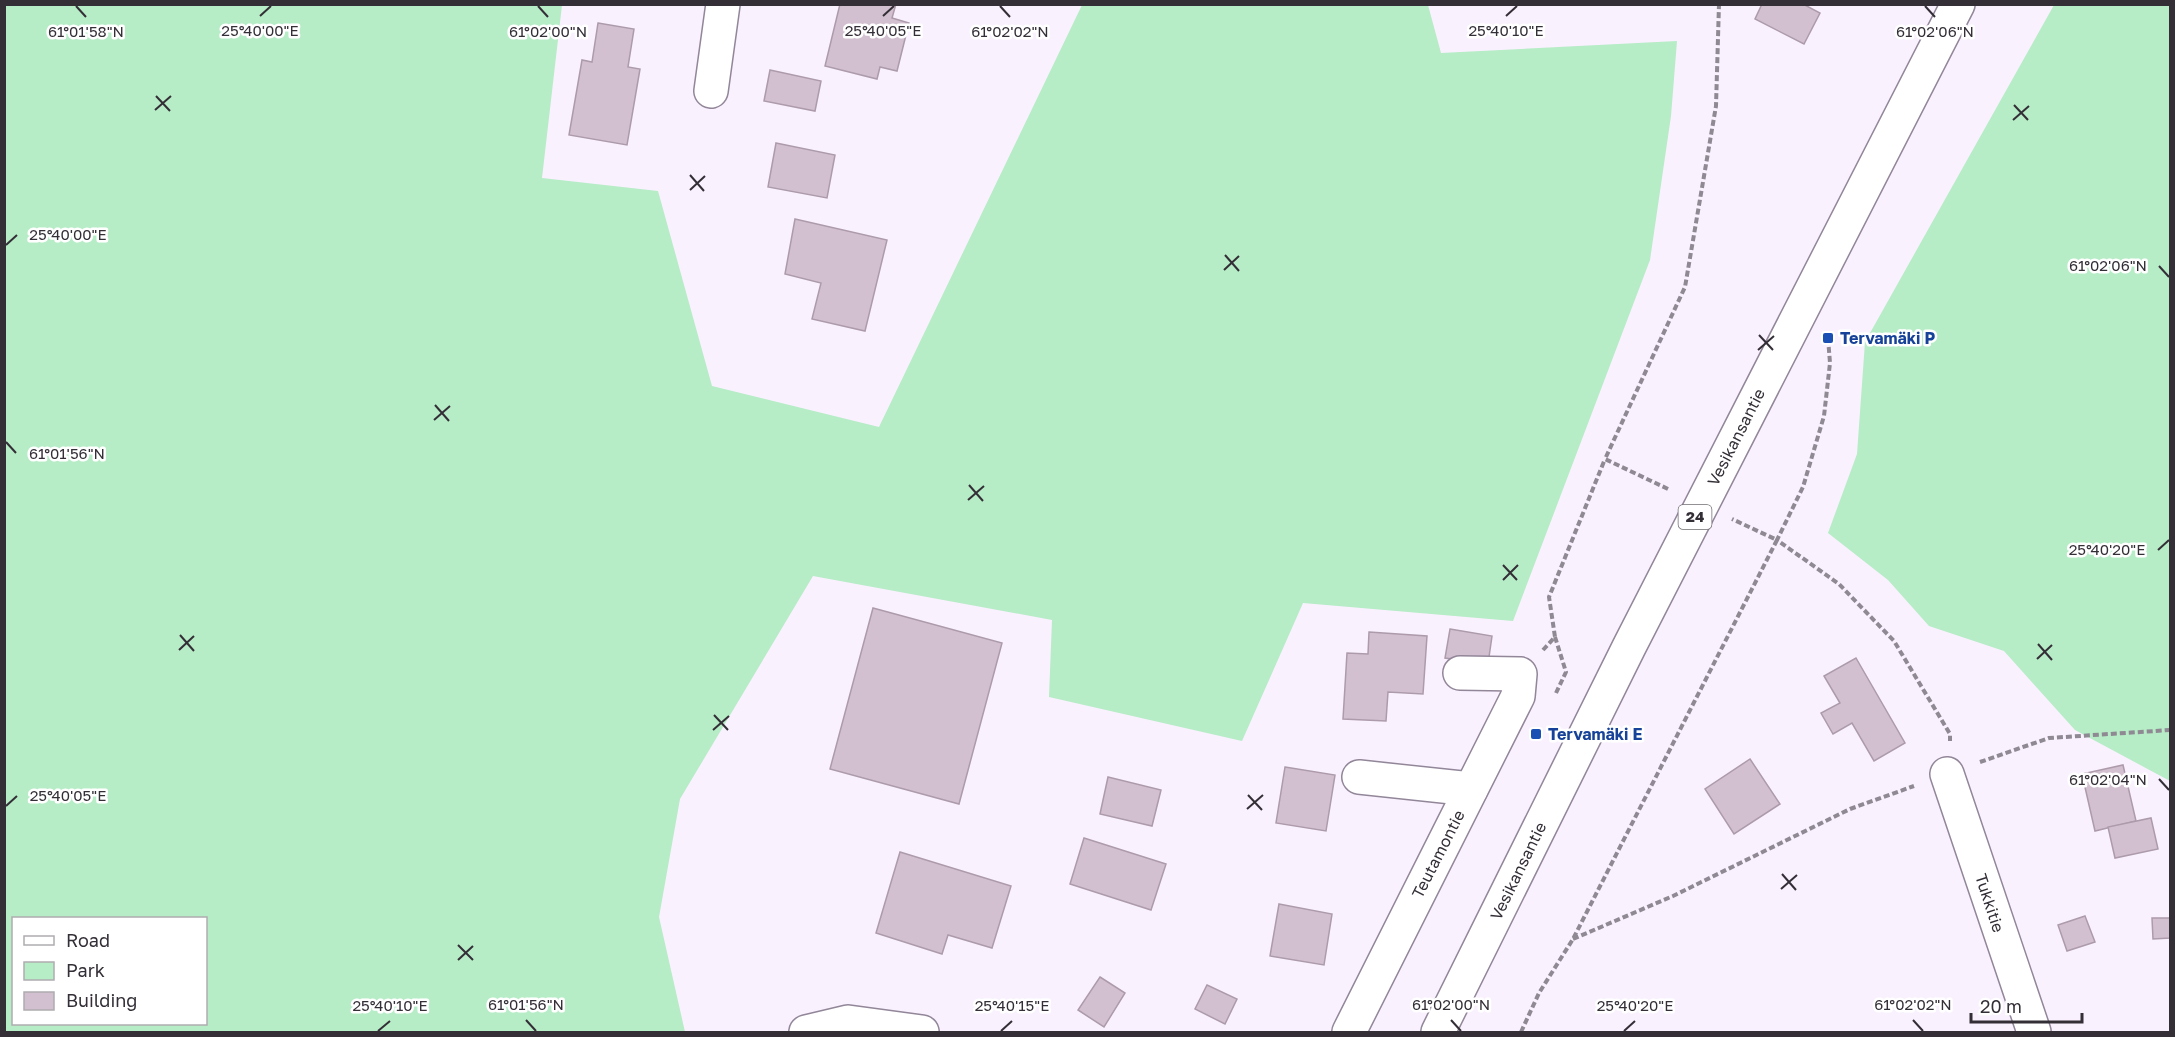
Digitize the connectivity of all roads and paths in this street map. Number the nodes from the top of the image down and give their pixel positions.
1 (723, 4) edge
2 (1719, 4) edge
3 (1958, 4) edge
4 (711, 91) dead end
5 (1827, 338) dead end
6 (1605, 459) junction
7 (1668, 489) dead end
8 (1731, 518) dead end
9 (1777, 540) junction
10 (1460, 673) dead end
11 (1520, 674) junction
12 (2170, 730) edge
13 (1947, 774) junction
14 (1359, 777) dead end
15 (1471, 789) junction
16 (1573, 939) junction
17 (806, 1032) edge
18 (922, 1032) edge
19 (1349, 1032) edge
20 (1438, 1032) edge
21 (1521, 1032) edge
22 (2034, 1032) edge

1 - 4 main road
2 - 6 path
3 - 20 main road, Vesikansantie / 24
5 - 9 path
6 - 7 path
6 - 11 path
8 - 9 path
9 - 13 path
9 - 16 path
10 - 11 main road
11 - 15 main road, Teutamontie
12 - 13 path
13 - 16 path
13 - 22 main road, Tukkitie
14 - 15 main road
15 - 19 main road, Teutamontie
16 - 21 path
17 - 18 main road

